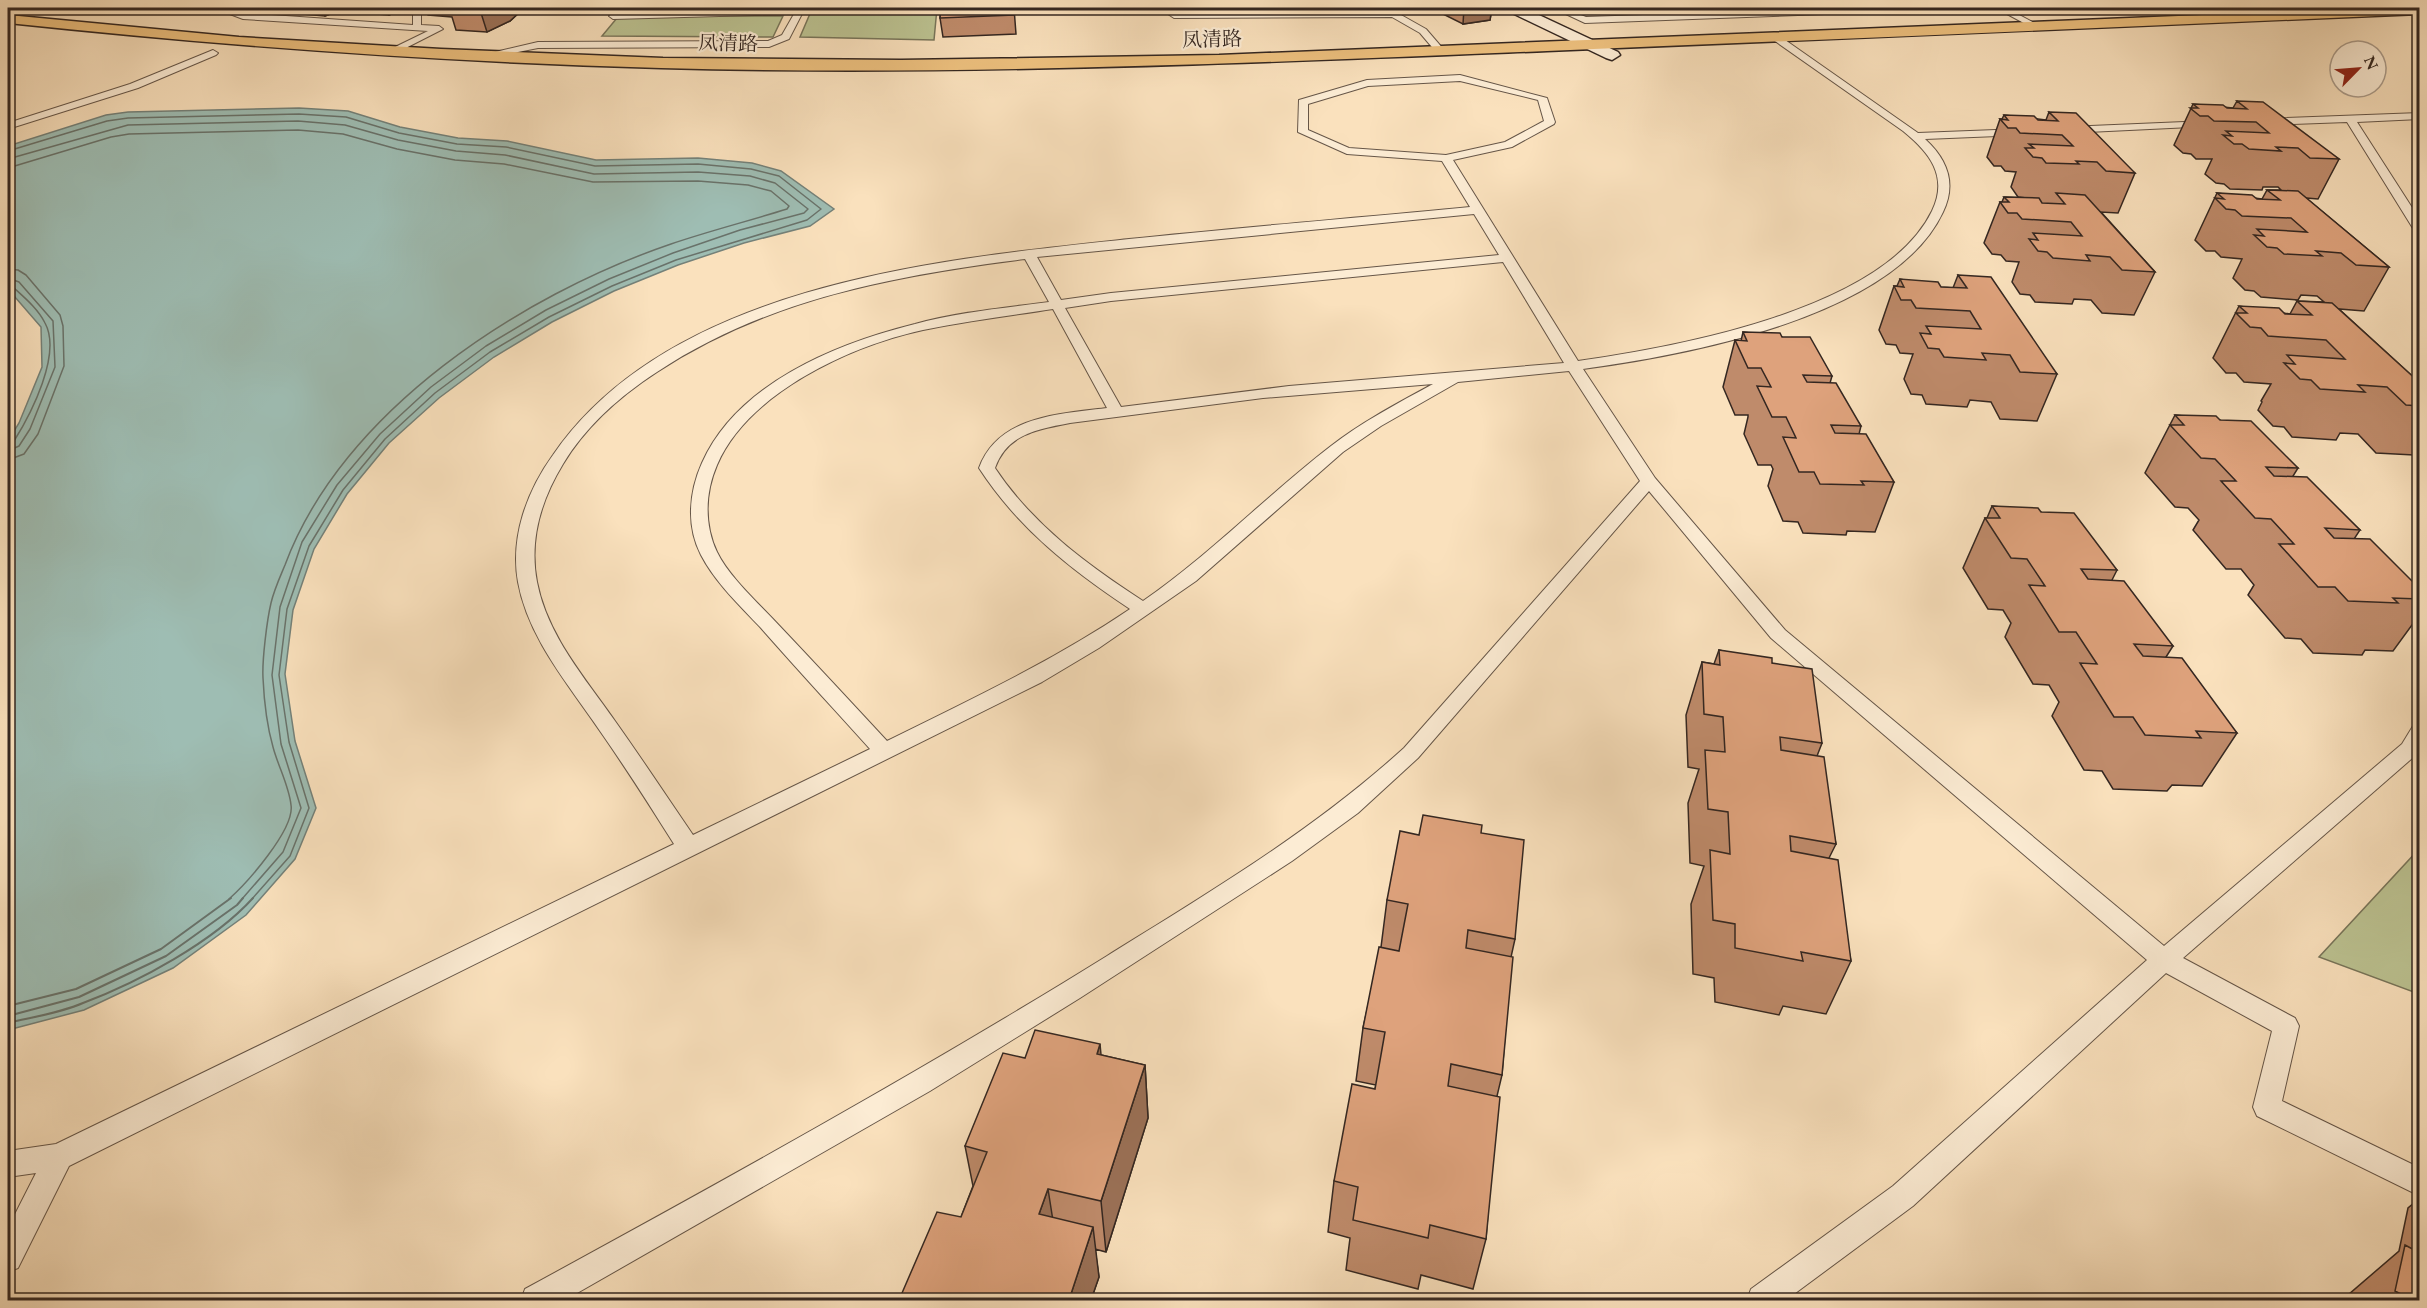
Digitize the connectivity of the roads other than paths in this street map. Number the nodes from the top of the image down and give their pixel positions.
1 (218, 8) edge
2 (417, 8) edge
3 (620, 8) edge
4 (1163, 8) edge
5 (1513, 8) edge
6 (1557, 8) edge
7 (1904, 8) edge
8 (2000, 8) edge
9 (800, 9) edge
10 (2420, 10) edge
11 (8, 19) edge
12 (2420, 21) edge
13 (2036, 26) junction
14 (417, 27) junction
15 (8, 32) edge
16 (1775, 37) junction
17 (1590, 44) junction
18 (1790, 48) junction
19 (1440, 51) junction
20 (392, 52) junction
21 (213, 53) junction
22 (1612, 55) junction
23 (483, 56) junction
24 (2420, 116) edge
25 (2350, 119) junction
26 (2256, 122) edge
27 (2220, 124) edge
28 (8, 126) edge
29 (2056, 130) edge
30 (2032, 131) edge
31 (1914, 136) junction
32 (1446, 158) junction
33 (1478, 210) junction
34 (2420, 230) edge
35 (1029, 254) junction
36 (1508, 258) junction
37 (1057, 305) junction
38 (1574, 367) junction
39 (1455, 377) junction
40 (1117, 413) junction
41 (1649, 481) junction
42 (1144, 610) junction
43 (2420, 731) edge
44 (885, 752) junction
45 (689, 848) junction
46 (2164, 960) junction
47 (59, 1157) junction
48 (8, 1164) edge
49 (2420, 1183) edge
50 (8, 1258) edge
51 (536, 1300) edge
52 (1762, 1300) edge

1 - 14 lane
2 - 14 lane
3 - 9 lane
4 - 19 lane
5 - 17 street
6 - 7 lane
8 - 13 lane
9 - 23 lane
10 - 13 highway, 凤清路
11 - 20 highway, 凤清路
12 - 18 highway, 凤清路
13 - 16 highway, 凤清路
14 - 20 lane
15 - 21 highway, 凤清路
16 - 17 highway, 凤清路
16 - 18 lane
17 - 19 highway, 凤清路
17 - 22 street
18 - 22 highway, 凤清路
18 - 31 lane
19 - 23 highway, 凤清路
20 - 23 highway, 凤清路
21 - 22 highway, 凤清路
21 - 28 lane
24 - 25 lane
25 - 26 lane
25 - 34 lane
27 - 29 lane
30 - 31 lane
31 - 38 lane
32 - 32 lane
32 - 33 lane
33 - 35 lane
33 - 36 lane
35 - 37 lane
35 - 45 lane
36 - 37 lane
36 - 38 lane
37 - 40 lane
37 - 44 lane
38 - 39 lane
38 - 41 lane
39 - 40 lane
39 - 42 lane
40 - 42 lane
41 - 46 lane
41 - 51 lane
42 - 44 lane
43 - 46 lane
44 - 45 lane
45 - 47 lane
46 - 49 lane
46 - 52 lane
47 - 48 lane
47 - 50 lane

